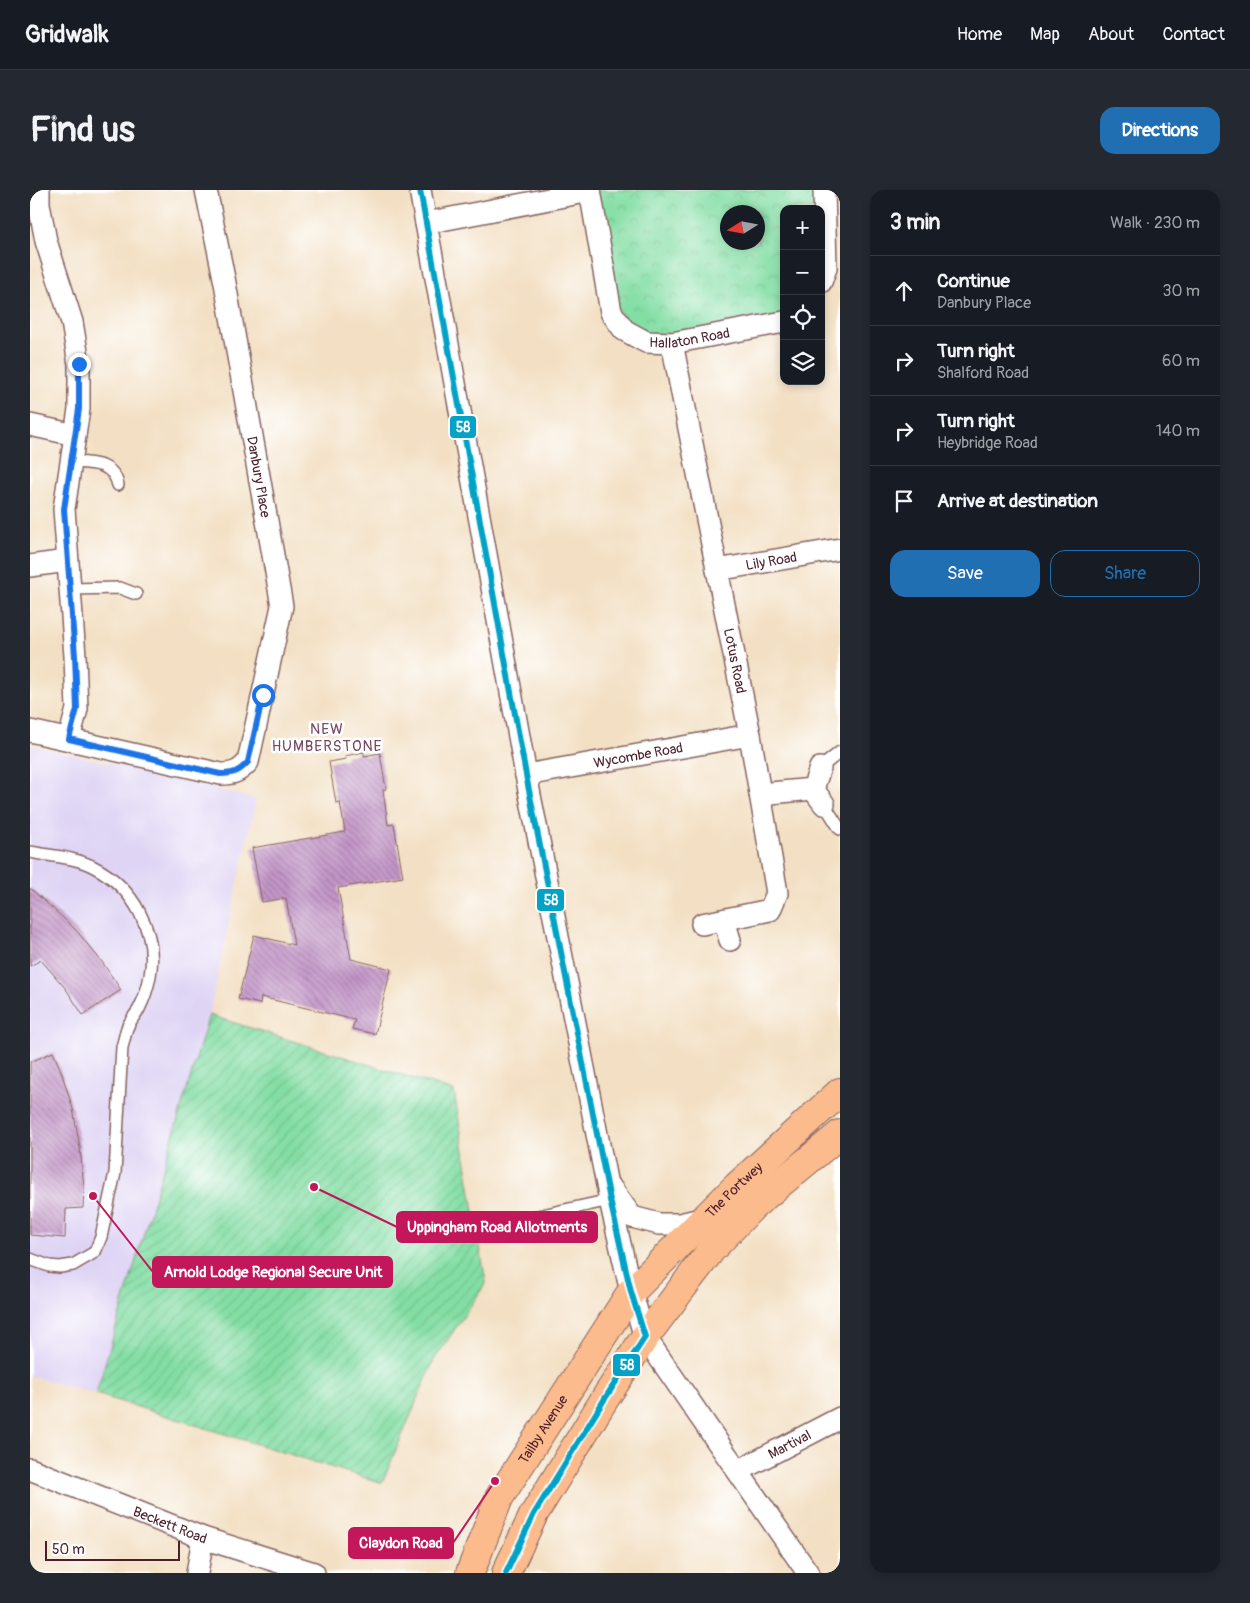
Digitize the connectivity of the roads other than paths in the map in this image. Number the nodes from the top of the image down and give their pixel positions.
1 (39, 190) edge
2 (206, 190) edge
3 (420, 190) edge
4 (590, 190) edge
5 (824, 190) edge
6 (426, 223) junction
7 (36, 226) edge
8 (825, 271) edge
9 (780, 323) edge
10 (672, 343) junction
11 (30, 425) edge
12 (75, 435) junction
13 (72, 462) junction
14 (118, 485) dead end
15 (831, 557) edge
16 (67, 561) junction
17 (30, 566) edge
18 (717, 570) junction
19 (69, 589) junction
20 (136, 594) dead end
21 (30, 732) edge
22 (750, 735) junction
23 (69, 739) junction
24 (840, 752) edge
25 (820, 768) joint
26 (526, 775) junction
27 (760, 794) junction
28 (818, 796) junction
29 (840, 829) edge
30 (30, 852) edge
31 (724, 920) junction
32 (702, 924) dead end
33 (730, 940) dead end
34 (840, 1092) edge
35 (840, 1134) edge
36 (609, 1192) junction
37 (705, 1218) junction
38 (466, 1232) dead end
39 (30, 1259) edge
40 (632, 1292) junction
41 (645, 1337) junction
42 (840, 1418) edge
43 (30, 1469) edge
44 (738, 1471) junction
45 (203, 1538) junction
46 (197, 1573) edge
47 (314, 1573) edge
48 (470, 1573) edge
49 (506, 1573) edge
50 (808, 1573) edge

1 - 7 street
2 - 23 street, Danbury Place
3 - 6 street
4 - 6 street
4 - 10 street, Hallaton Road
5 - 8 street
6 - 26 street
7 - 12 street
9 - 10 street, Hallaton Road
10 - 18 street, Lotus Road
11 - 12 street
12 - 13 street
13 - 14 lane
13 - 16 street
15 - 18 street, Lily Road
16 - 17 street
16 - 19 street
18 - 22 street, Lotus Road
19 - 20 lane
19 - 23 street
21 - 23 street
22 - 26 street, Wycombe Road
22 - 27 street, Lotus Road
24 - 25 lane
25 - 28 street
26 - 36 street
27 - 28 street
27 - 31 street, Lotus Road
28 - 29 lane
30 - 39 lane
31 - 32 street, Lotus Road
31 - 33 street
34 - 37 highway, The Portwey
35 - 41 highway, The Portwey
36 - 37 street
36 - 38 lane
36 - 40 street
37 - 40 highway, The Portwey
40 - 41 street
40 - 48 highway, Tailby Avenue
41 - 44 street
41 - 49 highway
42 - 44 street, Martival
43 - 45 street, Beckett Road
44 - 50 street
45 - 46 street
45 - 47 street, Beckett Road

